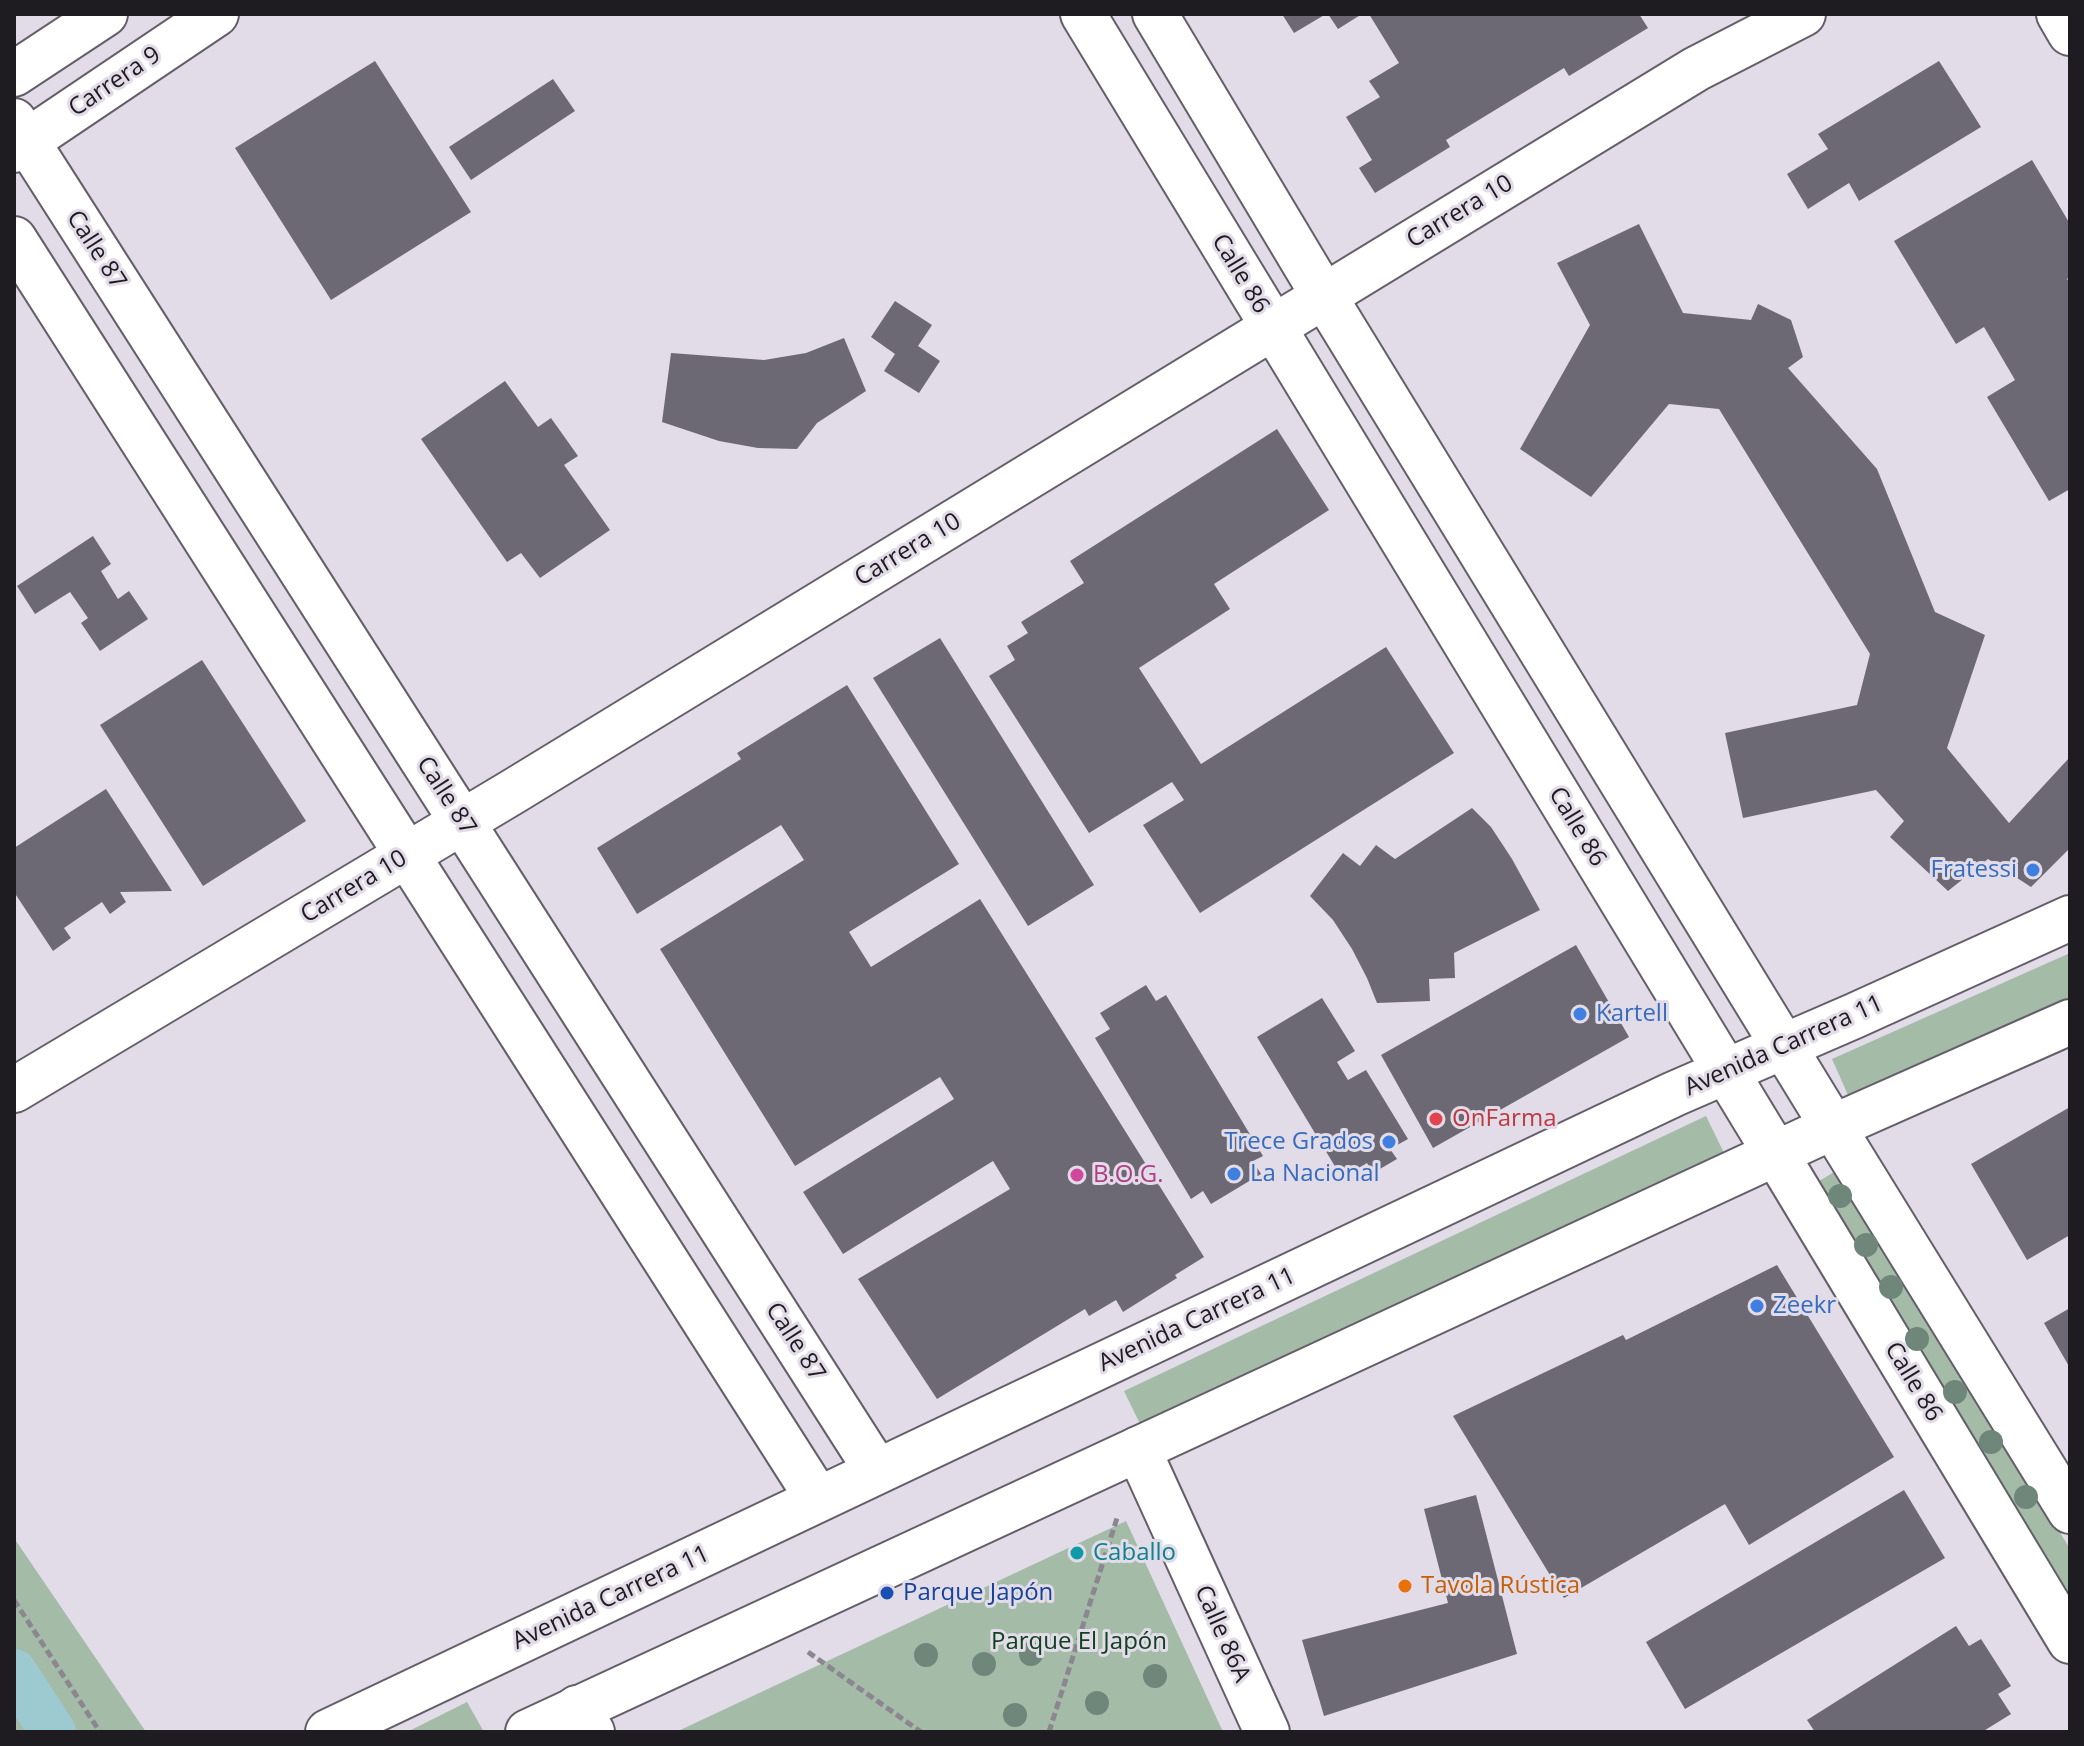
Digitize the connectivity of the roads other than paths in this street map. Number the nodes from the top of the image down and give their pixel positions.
1 (105, 14) edge
2 (216, 14) edge
3 (1083, 14) edge
4 (1155, 14) edge
5 (1803, 14) edge
6 (2059, 14) edge
7 (2070, 33) edge
8 (14, 74) edge
9 (18, 137) edge
10 (14, 239) edge
11 (1324, 296) junction
12 (1273, 327) junction
13 (463, 822) junction
14 (408, 855) junction
15 (2070, 918) edge
16 (2070, 1022) edge
17 (1783, 1045) junction
18 (1725, 1070) junction
19 (14, 1090) edge
20 (1833, 1127) junction
21 (1776, 1154) junction
22 (1138, 1449) junction
23 (877, 1471) junction
24 (818, 1499) junction
25 (2070, 1511) edge
26 (2070, 1641) edge
27 (584, 1720) edge
28 (328, 1732) edge
29 (528, 1732) edge
30 (1267, 1732) edge

1 - 8 street
2 - 9 street, Carrera 9
3 - 12 street, Calle 86
4 - 11 street
5 - 11 street, Carrera 10
6 - 7 street
9 - 13 street, Calle 87
10 - 14 street
11 - 12 street, Carrera 10
11 - 17 street
12 - 13 street, Carrera 10
12 - 18 street, Calle 86
13 - 14 street, Carrera 10
13 - 23 street, Calle 87
14 - 19 street, Carrera 10
14 - 24 street
15 - 17 street, Avenida Carrera 11
16 - 20 street
17 - 18 street, Avenida Carrera 11
17 - 20 street
18 - 21 street, Calle 86
18 - 23 street, Avenida Carrera 11
20 - 21 street
20 - 25 street
21 - 22 street
21 - 26 street, Calle 86
22 - 27 street
22 - 30 street, Calle 86A
23 - 24 street, Avenida Carrera 11
24 - 28 street, Avenida Carrera 11
27 - 29 street

